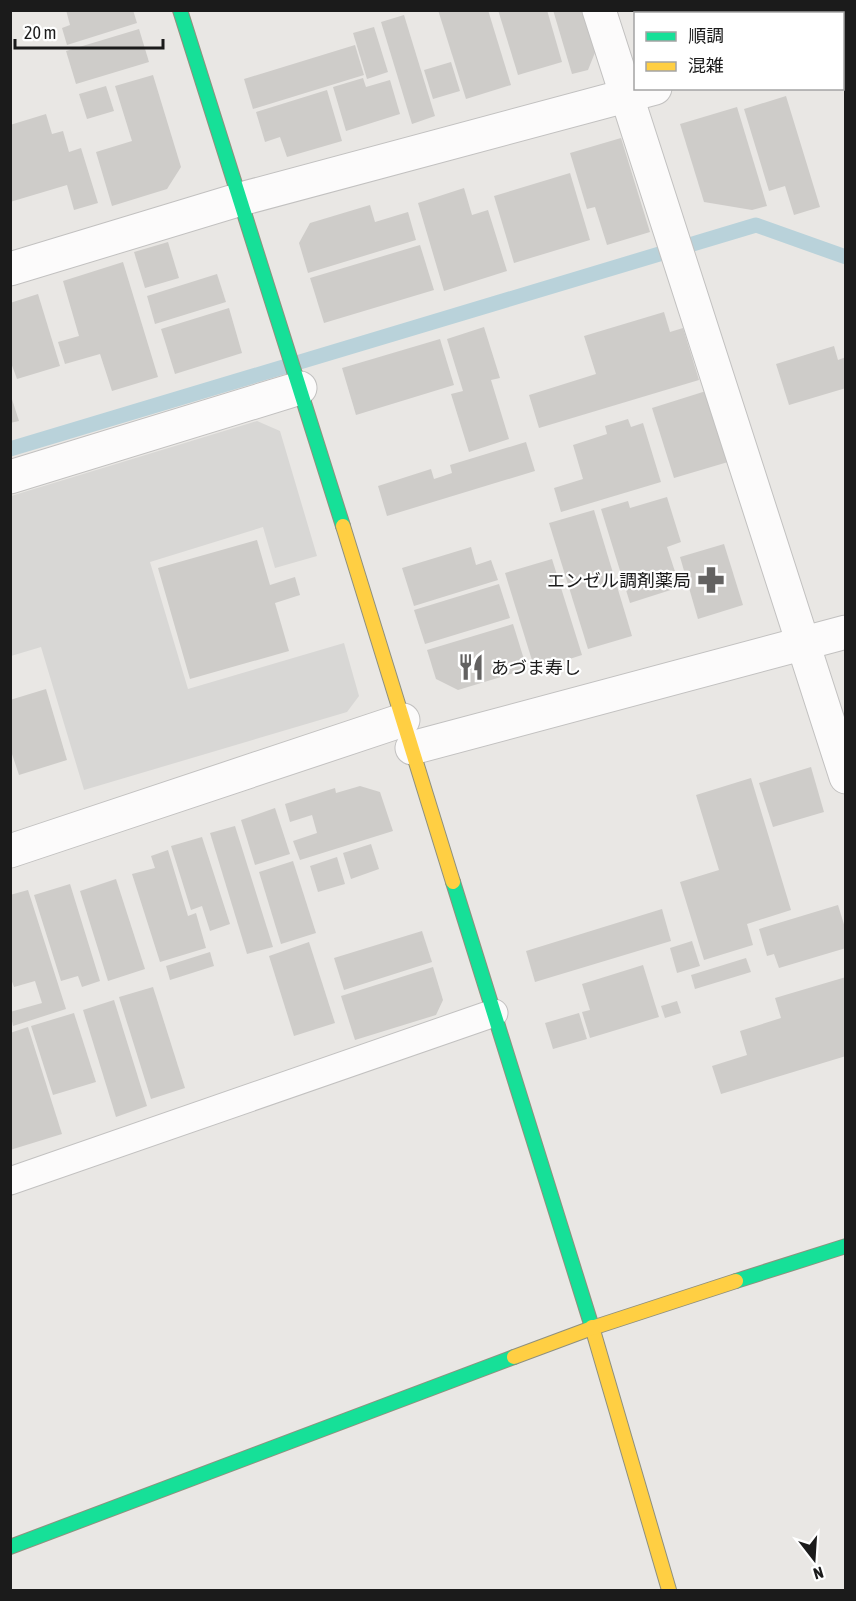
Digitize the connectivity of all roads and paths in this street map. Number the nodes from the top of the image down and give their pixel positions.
1 (180, 10) edge
2 (599, 10) edge
3 (634, 78) edge
4 (641, 92) edge
5 (241, 199) junction
6 (10, 269) edge
7 (297, 379) junction
8 (10, 477) edge
9 (846, 632) edge
10 (803, 643) junction
11 (408, 734) junction
12 (846, 777) edge
13 (10, 851) edge
14 (494, 1013) junction
15 (10, 1181) edge
16 (846, 1246) edge
17 (592, 1328) junction
18 (10, 1547) edge
19 (669, 1590) edge

1 - 5 street
2 - 3 street
4 - 5 street
4 - 10 street
5 - 6 street
5 - 7 street
7 - 8 street
7 - 11 street
9 - 10 street
10 - 11 street
10 - 12 street
11 - 13 street
11 - 14 street
14 - 15 lane
14 - 17 street
16 - 17 street
17 - 18 street
17 - 19 street

